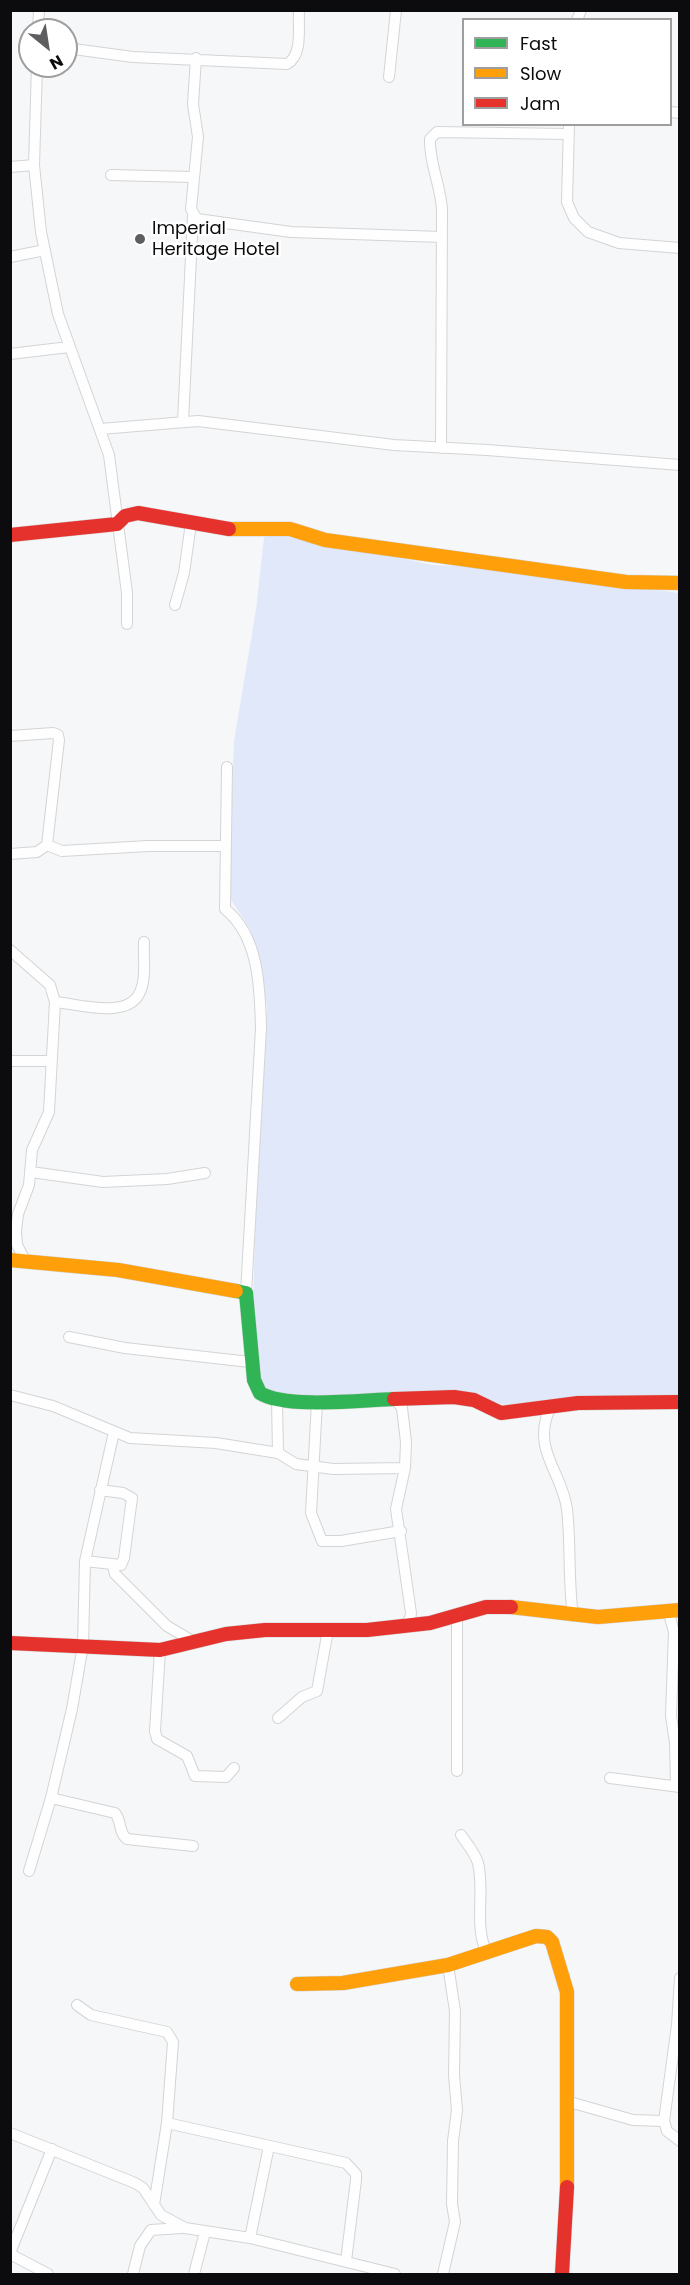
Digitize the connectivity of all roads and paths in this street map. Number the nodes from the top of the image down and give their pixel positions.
1 (299, 10) edge
2 (396, 10) edge
3 (78, 50) edge
4 (196, 58) junction
5 (389, 77) dead end
6 (37, 78) edge
7 (569, 129) edge
8 (34, 165) junction
9 (10, 167) edge
10 (111, 175) dead end
11 (192, 177) junction
12 (193, 216) junction
13 (442, 237) junction
14 (680, 248) edge
15 (45, 250) junction
16 (10, 257) edge
17 (69, 347) junction
18 (10, 354) edge
19 (183, 421) junction
20 (100, 429) junction
21 (441, 448) junction
22 (680, 465) edge
23 (191, 523) junction
24 (117, 524) junction
25 (10, 535) edge
26 (680, 583) edge
27 (175, 605) dead end
28 (127, 624) dead end
29 (10, 736) edge
30 (227, 766) dead end
31 (47, 845) junction
32 (224, 846) junction
33 (10, 854) edge
34 (144, 942) dead end
35 (10, 950) edge
36 (55, 1002) junction
37 (10, 1060) edge
38 (52, 1061) junction
39 (31, 1172) junction
40 (206, 1173) dead end
41 (10, 1260) edge
42 (26, 1262) junction
43 (246, 1293) junction
44 (69, 1337) dead end
45 (250, 1362) junction
46 (10, 1395) edge
47 (277, 1400) junction
48 (395, 1400) junction
49 (316, 1402) junction
50 (680, 1402) edge
51 (550, 1408) junction
52 (114, 1432) junction
53 (278, 1453) junction
54 (315, 1466) junction
55 (405, 1468) junction
56 (100, 1490) junction
57 (401, 1531) junction
58 (85, 1561) junction
59 (113, 1566) junction
60 (674, 1610) edge
61 (457, 1616) junction
62 (573, 1616) junction
63 (403, 1626) junction
64 (328, 1630) junction
65 (194, 1642) junction
66 (10, 1643) edge
67 (83, 1645) junction
68 (160, 1650) junction
69 (278, 1718) dead end
70 (234, 1768) dead end
71 (457, 1771) dead end
72 (610, 1778) dead end
73 (678, 1787) edge
74 (51, 1798) junction
75 (461, 1835) dead end
76 (193, 1846) dead end
77 (29, 1871) dead end
78 (486, 1951) junction
79 (448, 1965) junction
80 (680, 1978) edge
81 (297, 1984) dead end
82 (77, 2005) dead end
83 (566, 2101) junction
84 (664, 2121) junction
85 (167, 2123) junction
86 (10, 2133) edge
87 (680, 2141) edge
88 (269, 2146) junction
89 (52, 2149) junction
90 (154, 2205) junction
91 (185, 2228) junction
92 (205, 2232) junction
93 (250, 2238) junction
94 (10, 2253) edge
95 (346, 2262) junction
96 (48, 2274) edge
97 (133, 2274) edge
98 (194, 2274) edge
99 (395, 2274) edge
100 (443, 2274) edge
101 (562, 2274) edge

1 - 4 street
2 - 5 street
3 - 4 street
4 - 11 street
6 - 8 street
7 - 13 street
7 - 14 street
8 - 9 street
8 - 15 street
10 - 11 street
11 - 12 street
12 - 13 street
12 - 19 street
13 - 21 street
15 - 16 street
15 - 17 street
17 - 18 street
17 - 20 street
19 - 20 street
19 - 21 street
20 - 24 street
21 - 22 street
23 - 24 street
23 - 26 street
23 - 27 street
24 - 25 street
24 - 28 street
29 - 31 street
30 - 32 street
31 - 32 street
31 - 33 street
32 - 43 street
34 - 36 street
35 - 36 street
36 - 38 street
37 - 38 street
38 - 39 street
39 - 40 street
39 - 42 street
41 - 42 street
42 - 43 street
43 - 45 street
44 - 45 street
45 - 47 street
46 - 52 street
47 - 49 street
47 - 53 street
48 - 49 street
48 - 51 street
48 - 55 street
49 - 54 street
50 - 51 street
51 - 62 street
52 - 53 street
52 - 56 street
53 - 54 street
54 - 55 street
54 - 57 street
55 - 57 street
56 - 58 street
56 - 59 street
57 - 63 street
58 - 59 street
58 - 67 street
59 - 65 street
60 - 62 street
60 - 73 street
61 - 62 street
61 - 63 street
61 - 71 street
63 - 64 street
64 - 65 street
64 - 69 street
65 - 68 street
66 - 67 street
67 - 68 street
67 - 74 street
68 - 70 street
72 - 73 street
74 - 76 street
74 - 77 street
75 - 78 street
78 - 79 street
78 - 83 street
79 - 81 street
79 - 100 street
80 - 84 street
82 - 85 street
83 - 84 street
83 - 101 street
84 - 87 street
85 - 88 street
85 - 90 street
86 - 89 street
88 - 93 street
88 - 95 street
89 - 90 street
89 - 94 street
90 - 91 street
91 - 92 street
91 - 97 street
92 - 93 street
92 - 98 street
93 - 95 street
94 - 96 street
95 - 99 street

